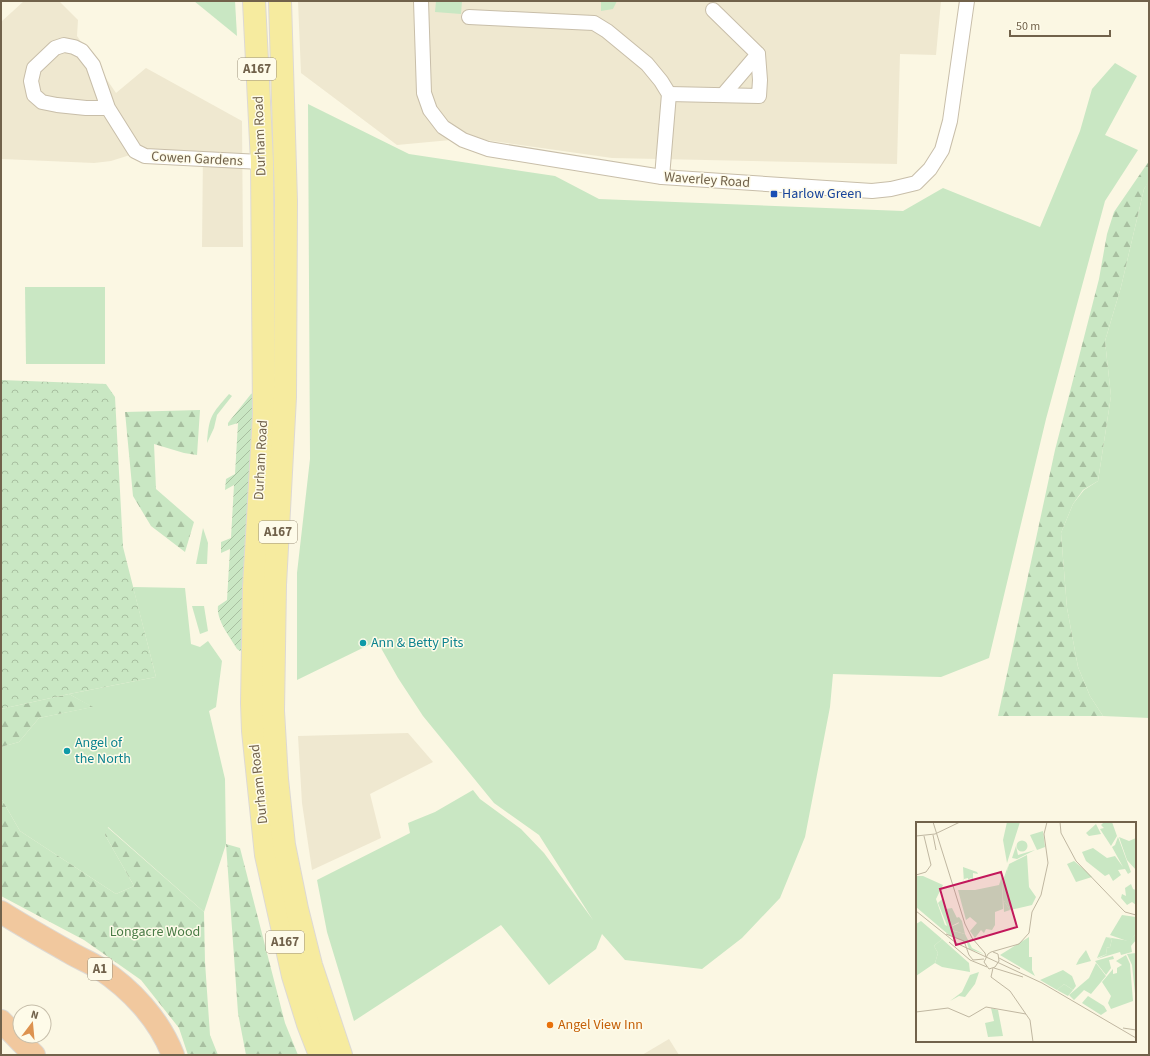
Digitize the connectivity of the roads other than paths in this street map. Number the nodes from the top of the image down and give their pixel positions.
1 (254, 1) edge
2 (280, 1) edge
3 (421, 1) edge
4 (967, 1) edge
5 (713, 10) dead end
6 (469, 17) dead end
7 (758, 54) junction
8 (669, 94) junction
9 (723, 95) junction
10 (108, 108) junction
11 (262, 162) junction
12 (662, 177) junction
13 (1, 912) edge
14 (1, 1021) edge
15 (34, 1055) edge
16 (173, 1055) edge
17 (320, 1055) edge
18 (341, 1055) edge

1 - 11 main road, Durham Road / A167
2 - 18 main road, Durham Road / A167
3 - 12 street, Waverley Road
4 - 12 street, Waverley Road
5 - 7 street
6 - 8 street
7 - 9 street
7 - 9 street
8 - 9 street
8 - 12 street
10 - 10 street, Cowen Gardens
10 - 11 street, Cowen Gardens
11 - 17 main road, Durham Road / A167
13 - 16 highway, A1
14 - 15 highway

